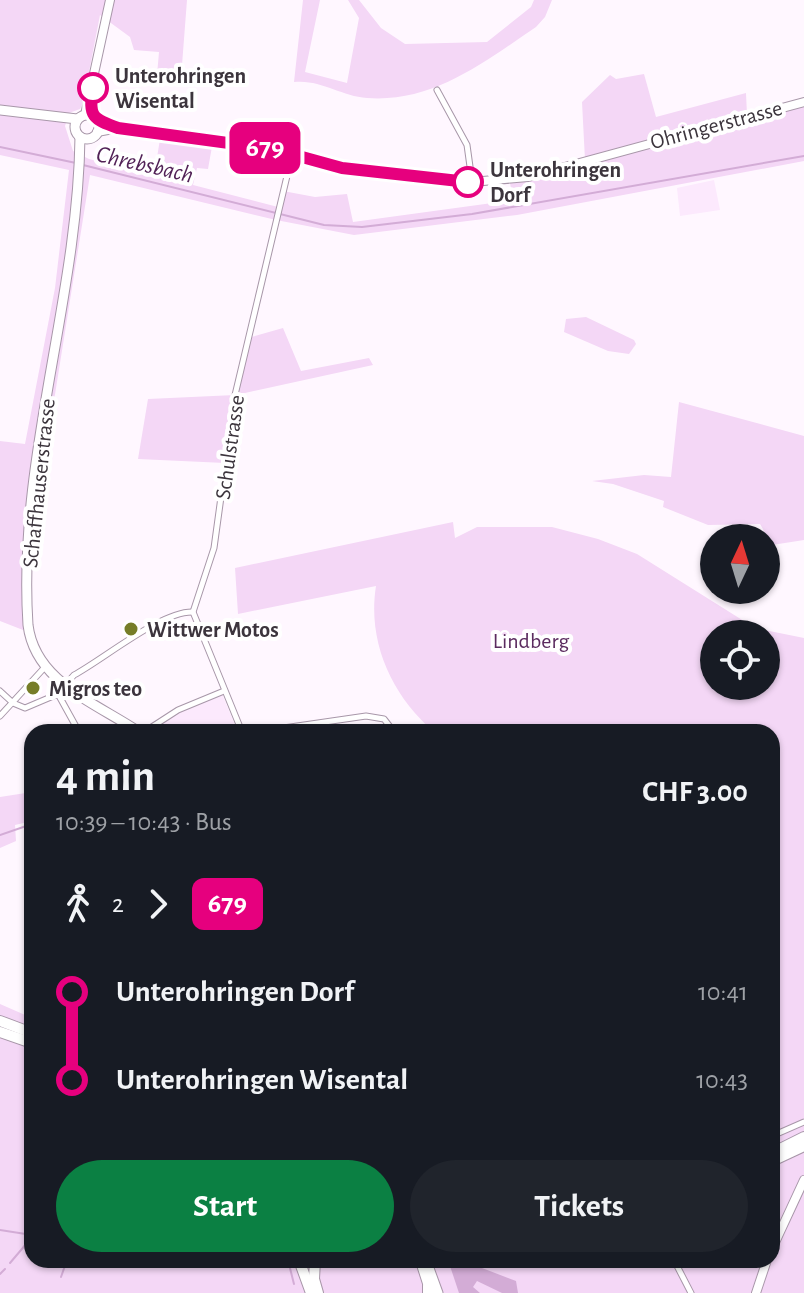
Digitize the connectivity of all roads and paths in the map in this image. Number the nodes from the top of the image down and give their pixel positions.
1 (110, 0) edge
2 (437, 90) dead end
3 (804, 102) edge
4 (0, 110) edge
5 (87, 126) junction
6 (292, 154) junction
7 (472, 182) junction
8 (193, 612) junction
9 (45, 667) junction
10 (65, 685) junction
11 (0, 691) edge
12 (224, 691) junction
13 (13, 703) junction
14 (0, 716) edge
15 (75, 724) edge
16 (128, 724) edge
17 (154, 724) edge
18 (238, 724) edge
19 (301, 724) edge
20 (386, 724) edge
21 (0, 1021) edge
22 (24, 1030) edge
23 (0, 1032) edge
24 (24, 1040) edge
25 (804, 1122) edge
26 (780, 1132) edge
27 (804, 1137) edge
28 (804, 1146) edge
29 (780, 1149) edge
30 (780, 1157) edge
31 (804, 1180) edge
32 (780, 1232) edge
33 (302, 1268) edge
34 (315, 1268) edge
35 (423, 1268) edge
36 (427, 1268) edge
37 (678, 1268) edge
38 (765, 1268) edge
39 (431, 1291) edge
40 (311, 1293) edge
41 (318, 1293) edge
42 (691, 1293) edge
43 (756, 1293) edge

1 - 5 main road, Schaffhauserstrasse
2 - 7 street
3 - 7 main road, Ohringerstrasse
4 - 5 main road
5 - 6 main road, Ohringerstrasse
5 - 9 main road, Schaffhauserstrasse
6 - 7 main road, Ohringerstrasse
6 - 8 street, Schulstrasse
8 - 10 street
8 - 12 street
9 - 10 main road, Schaffhauserstrasse
9 - 13 street
10 - 16 main road, Schaffhauserstrasse
11 - 13 street
12 - 17 street
12 - 18 street
13 - 14 street
13 - 15 street
19 - 20 street
21 - 22 highway
23 - 24 highway
25 - 26 street
27 - 29 highway
28 - 30 highway
31 - 32 main road
33 - 40 highway
34 - 41 highway
35 - 39 main road
36 - 39 main road
37 - 42 street
38 - 43 main road

